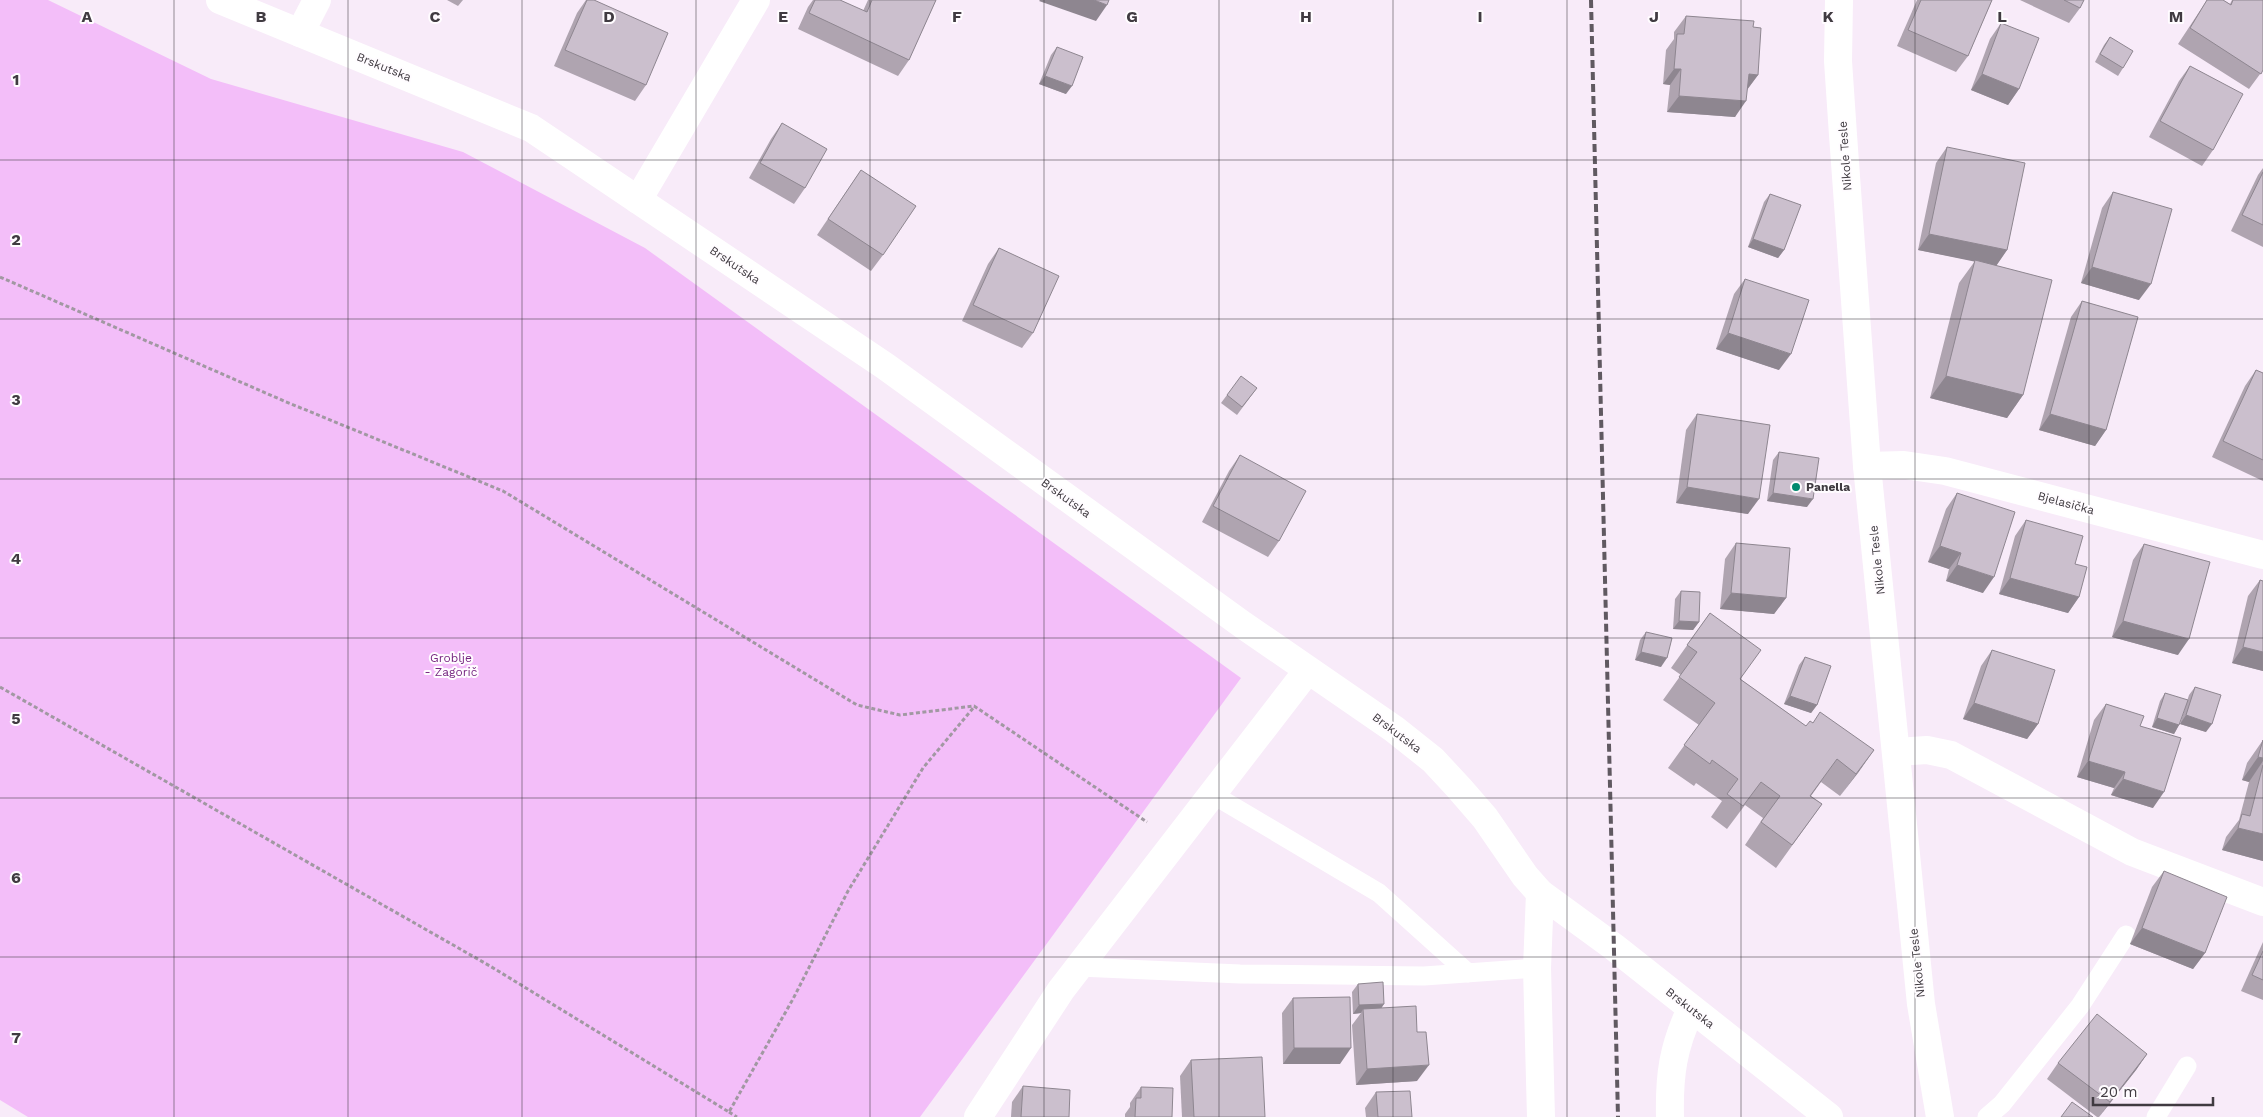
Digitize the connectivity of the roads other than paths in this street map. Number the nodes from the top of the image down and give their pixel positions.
1 (220, 0) edge
2 (316, 0) edge
3 (756, 0) edge
4 (1839, 0) edge
5 (300, 33) junction
6 (638, 200) junction
7 (1868, 466) junction
8 (2263, 555) edge
9 (1308, 670) junction
10 (1896, 752) junction
11 (1212, 794) junction
12 (1540, 893) junction
13 (2263, 902) edge
14 (2126, 935) dead end
15 (1079, 966) junction
16 (1537, 968) junction
17 (1468, 973) junction
18 (1691, 1009) junction
19 (2187, 1066) dead end
20 (978, 1117) edge
21 (1541, 1117) edge
22 (1670, 1117) edge
23 (1829, 1117) edge
24 (1940, 1117) edge
25 (1987, 1117) edge
26 (2156, 1117) edge

1 - 5 street, Brskutska
2 - 5 street
3 - 6 street
4 - 7 street, Nikole Tesle
5 - 6 street, Brskutska
6 - 9 street, Brskutska
7 - 8 street, Bjelasička
7 - 10 street, Nikole Tesle
9 - 11 street
9 - 12 street, Brskutska
10 - 13 street
10 - 24 street, Nikole Tesle
11 - 15 street
11 - 17 lane
12 - 16 street
12 - 18 street, Brskutska
14 - 25 lane
15 - 17 lane
15 - 20 street
16 - 17 lane
16 - 21 street
18 - 22 street
18 - 23 street, Brskutska
19 - 26 lane

